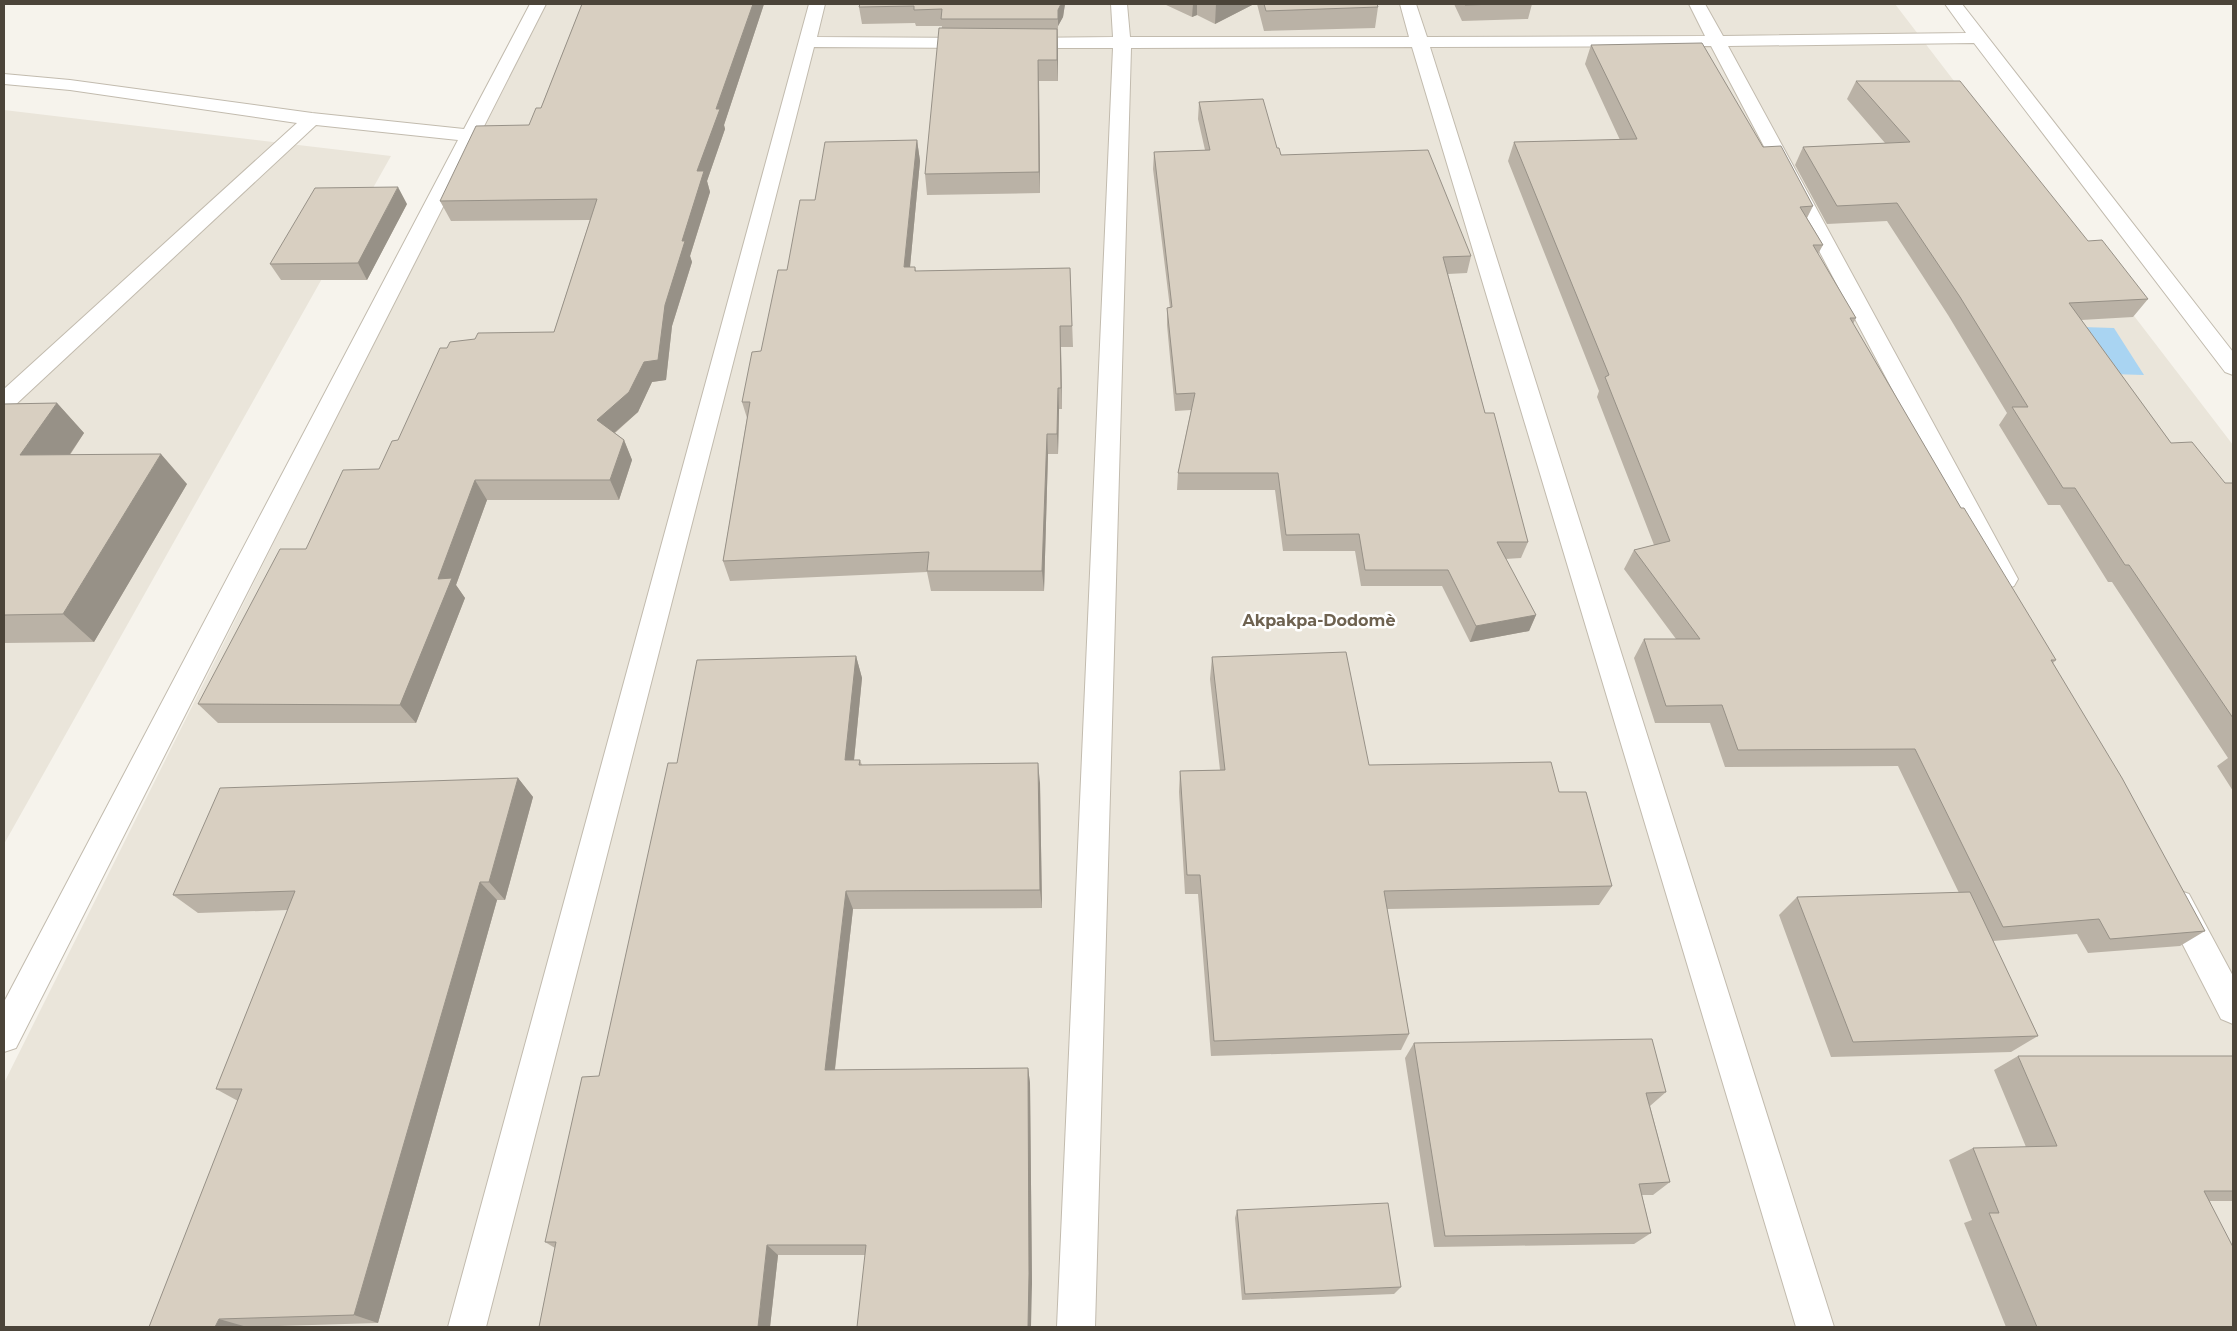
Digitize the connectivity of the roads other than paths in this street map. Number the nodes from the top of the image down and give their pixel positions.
1 (538, 4) edge
2 (817, 4) edge
3 (1119, 4) edge
4 (1408, 4) edge
5 (1697, 4) edge
6 (1953, 4) edge
7 (1980, 38) junction
8 (1420, 41) junction
9 (1719, 41) junction
10 (808, 42) junction
11 (1122, 44) junction
12 (5, 80) edge
13 (312, 119) junction
14 (470, 135) junction
15 (2233, 367) edge
16 (4, 402) edge
17 (2013, 595) edge
18 (2168, 885) edge
19 (2233, 1008) edge
20 (4, 1036) edge
21 (467, 1327) edge
22 (1076, 1327) edge
23 (1815, 1327) edge

1 - 14 street
2 - 10 street
3 - 11 street
4 - 8 street
5 - 9 street
6 - 7 street
7 - 9 street
7 - 15 street
8 - 9 street
8 - 11 street
8 - 23 street
9 - 17 street
10 - 11 street
10 - 21 street
11 - 22 street
12 - 13 street
13 - 14 street
13 - 16 street
14 - 20 street
18 - 19 street

